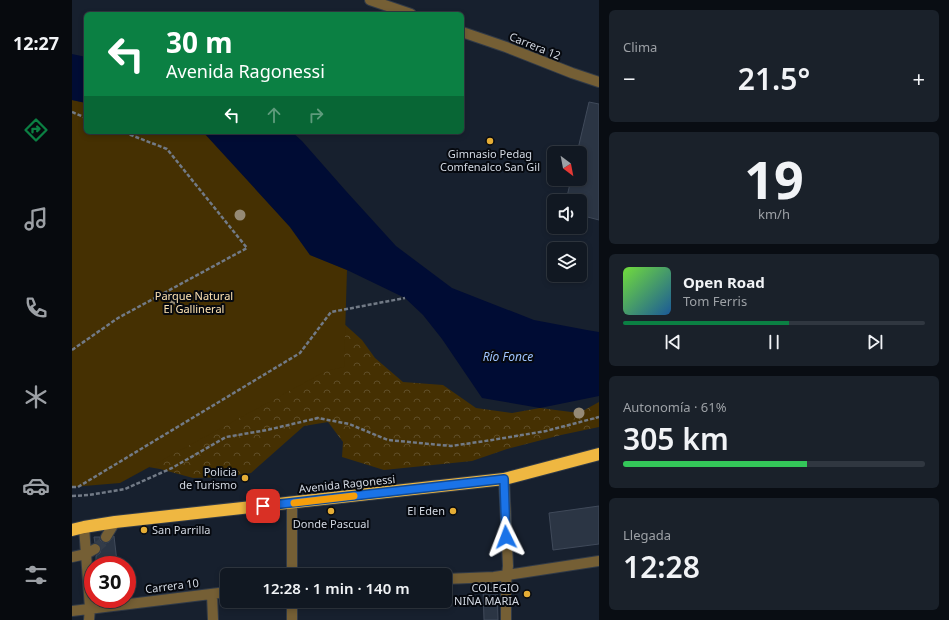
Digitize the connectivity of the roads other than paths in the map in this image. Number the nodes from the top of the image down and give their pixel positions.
1 (370, 0) edge
2 (405, 12) edge
3 (464, 33) edge
4 (599, 82) edge
5 (599, 454) edge
6 (504, 479) junction
7 (292, 503) junction
8 (115, 522) junction
9 (78, 528) edge
10 (106, 537) tunnel mouth
11 (95, 549) tunnel mouth
12 (86, 554) junction
13 (72, 556) edge
14 (599, 561) edge
15 (292, 568) edge
16 (506, 576) junction
17 (452, 579) edge
18 (220, 593) edge
19 (212, 594) junction
20 (136, 603) edge
21 (90, 608) joint
22 (292, 608) edge
23 (72, 611) edge
24 (89, 620) edge
25 (213, 620) edge
26 (292, 620) edge
27 (506, 620) edge

1 - 2 street
3 - 4 street, Carrera 12
5 - 6 highway, Avenida Ragonessi
6 - 7 highway, Avenida Ragonessi
6 - 16 street
7 - 8 highway, Avenida Ragonessi
7 - 15 street
8 - 9 highway, Avenida Ragonessi
8 - 10 street
9 - 12 street
11 - 12 street
12 - 13 street
14 - 16 street
16 - 17 street
16 - 27 street
18 - 19 street, Carrera 10
19 - 20 street, Carrera 10
19 - 25 street
21 - 23 street, Carrera 10
21 - 24 street
22 - 26 street

